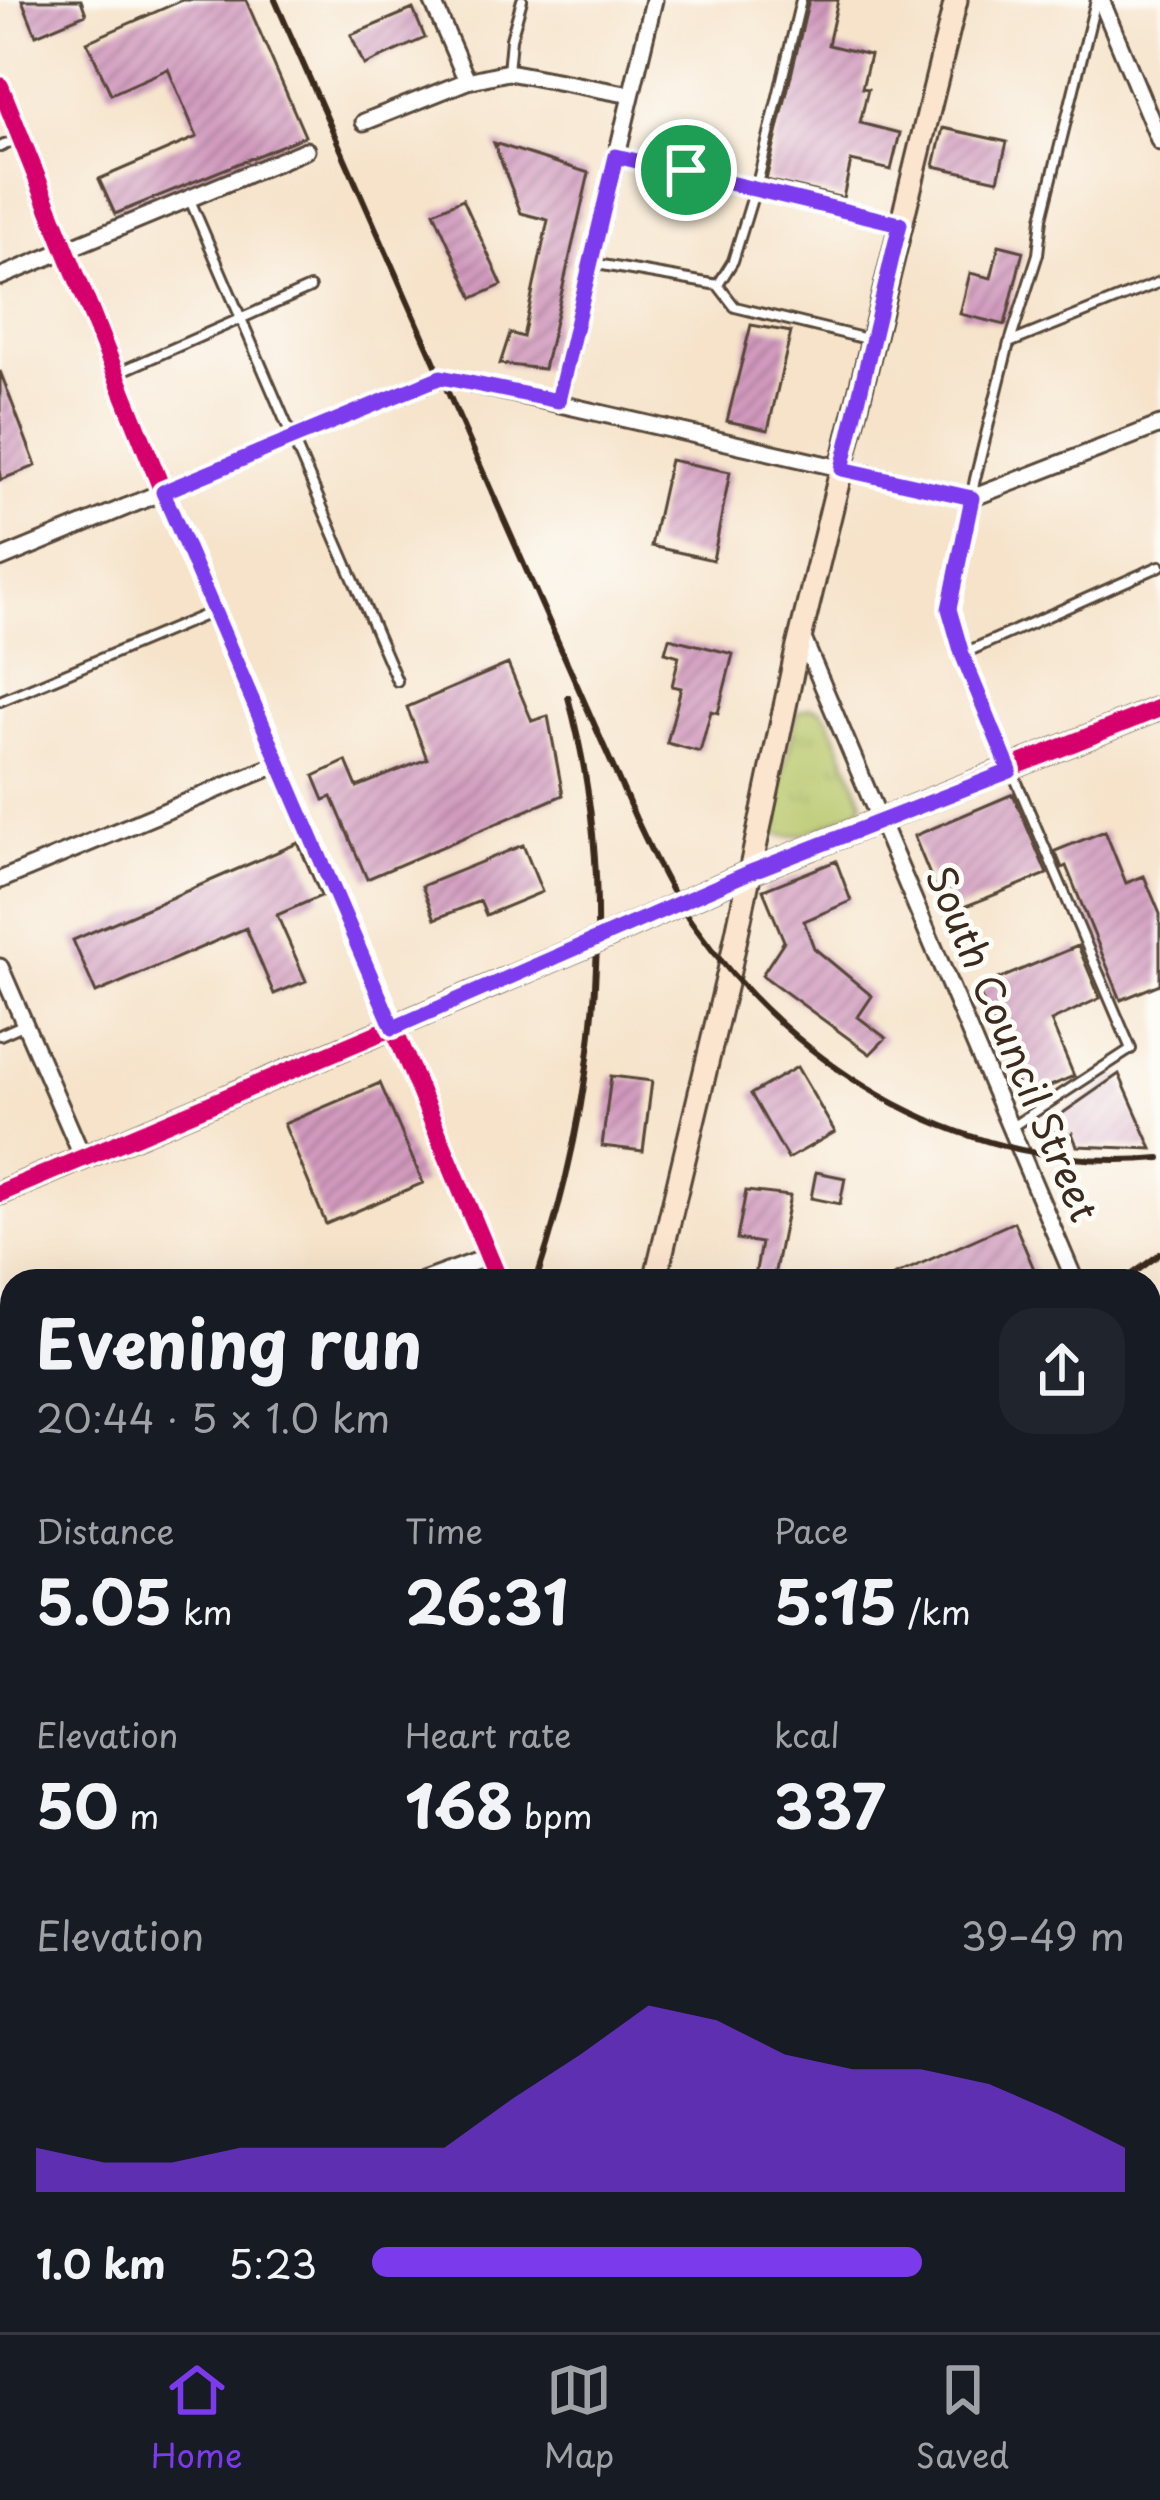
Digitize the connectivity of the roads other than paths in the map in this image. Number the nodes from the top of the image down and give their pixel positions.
1 (432, 0) edge
2 (522, 0) edge
3 (654, 0) edge
4 (801, 0) edge
5 (956, 0) edge
6 (1098, 0) edge
7 (508, 72) junction
8 (467, 81) junction
9 (0, 86) edge
10 (631, 95) junction
11 (364, 122) dead end
12 (21, 137) junction
13 (1159, 138) edge
14 (0, 147) edge
15 (306, 150) dead end
16 (616, 156) junction
17 (754, 188) junction
18 (189, 198) junction
19 (900, 224) junction
20 (65, 250) junction
21 (591, 263) junction
22 (0, 277) edge
23 (1160, 282) edge
24 (718, 285) junction
25 (310, 288) dead end
26 (242, 317) junction
27 (873, 340) junction
28 (1009, 343) junction
29 (115, 374) junction
30 (558, 401) junction
31 (1160, 425) edge
32 (292, 438) junction
33 (842, 469) junction
34 (163, 492) junction
35 (972, 498) junction
36 (0, 560) edge
37 (1160, 566) edge
38 (216, 610) junction
39 (801, 634) junction
40 (962, 654) junction
41 (397, 681) dead end
42 (0, 701) edge
43 (1160, 708) edge
44 (281, 763) junction
45 (1010, 771) junction
46 (883, 820) junction
47 (748, 873) junction
48 (0, 880) edge
49 (0, 967) edge
50 (25, 1024) junction
51 (393, 1028) junction
52 (0, 1035) edge
53 (1010, 1128) junction
54 (83, 1158) junction
55 (0, 1193) edge
56 (488, 1257) junction
57 (455, 1269) edge
58 (494, 1269) edge
59 (658, 1269) edge
60 (1070, 1269) edge

1 - 8 street
2 - 7 lane
3 - 10 street
4 - 17 lane
5 - 19 main road
6 - 13 street
6 - 28 lane
7 - 8 street
7 - 10 street
8 - 11 street
9 - 12 street
10 - 16 street
12 - 14 lane
12 - 20 street
15 - 18 street
16 - 17 street
16 - 21 street
17 - 19 street
17 - 24 lane
18 - 20 street
18 - 26 lane
19 - 27 main road
20 - 22 street
20 - 29 street
21 - 24 lane
21 - 30 street
23 - 28 lane
24 - 27 lane
25 - 26 lane
26 - 29 lane
26 - 32 lane
27 - 33 main road
28 - 35 lane
29 - 34 street
30 - 32 street
30 - 33 street
31 - 35 street
32 - 34 street
32 - 41 lane
33 - 35 street
33 - 39 main road
34 - 36 street
34 - 38 street
35 - 40 lane
37 - 40 lane
38 - 42 lane
38 - 44 street
39 - 46 street, South Council Street
39 - 47 main road
40 - 45 lane
43 - 45 main road
44 - 48 street
44 - 51 street
45 - 46 main road
45 - 53 lane
46 - 47 main road
46 - 53 street, South Council Street
47 - 51 main road
47 - 59 main road
49 - 50 street
50 - 52 lane
50 - 54 street
51 - 54 main road
51 - 56 street
53 - 60 street, South Council Street
54 - 55 main road
56 - 57 street
56 - 58 street

